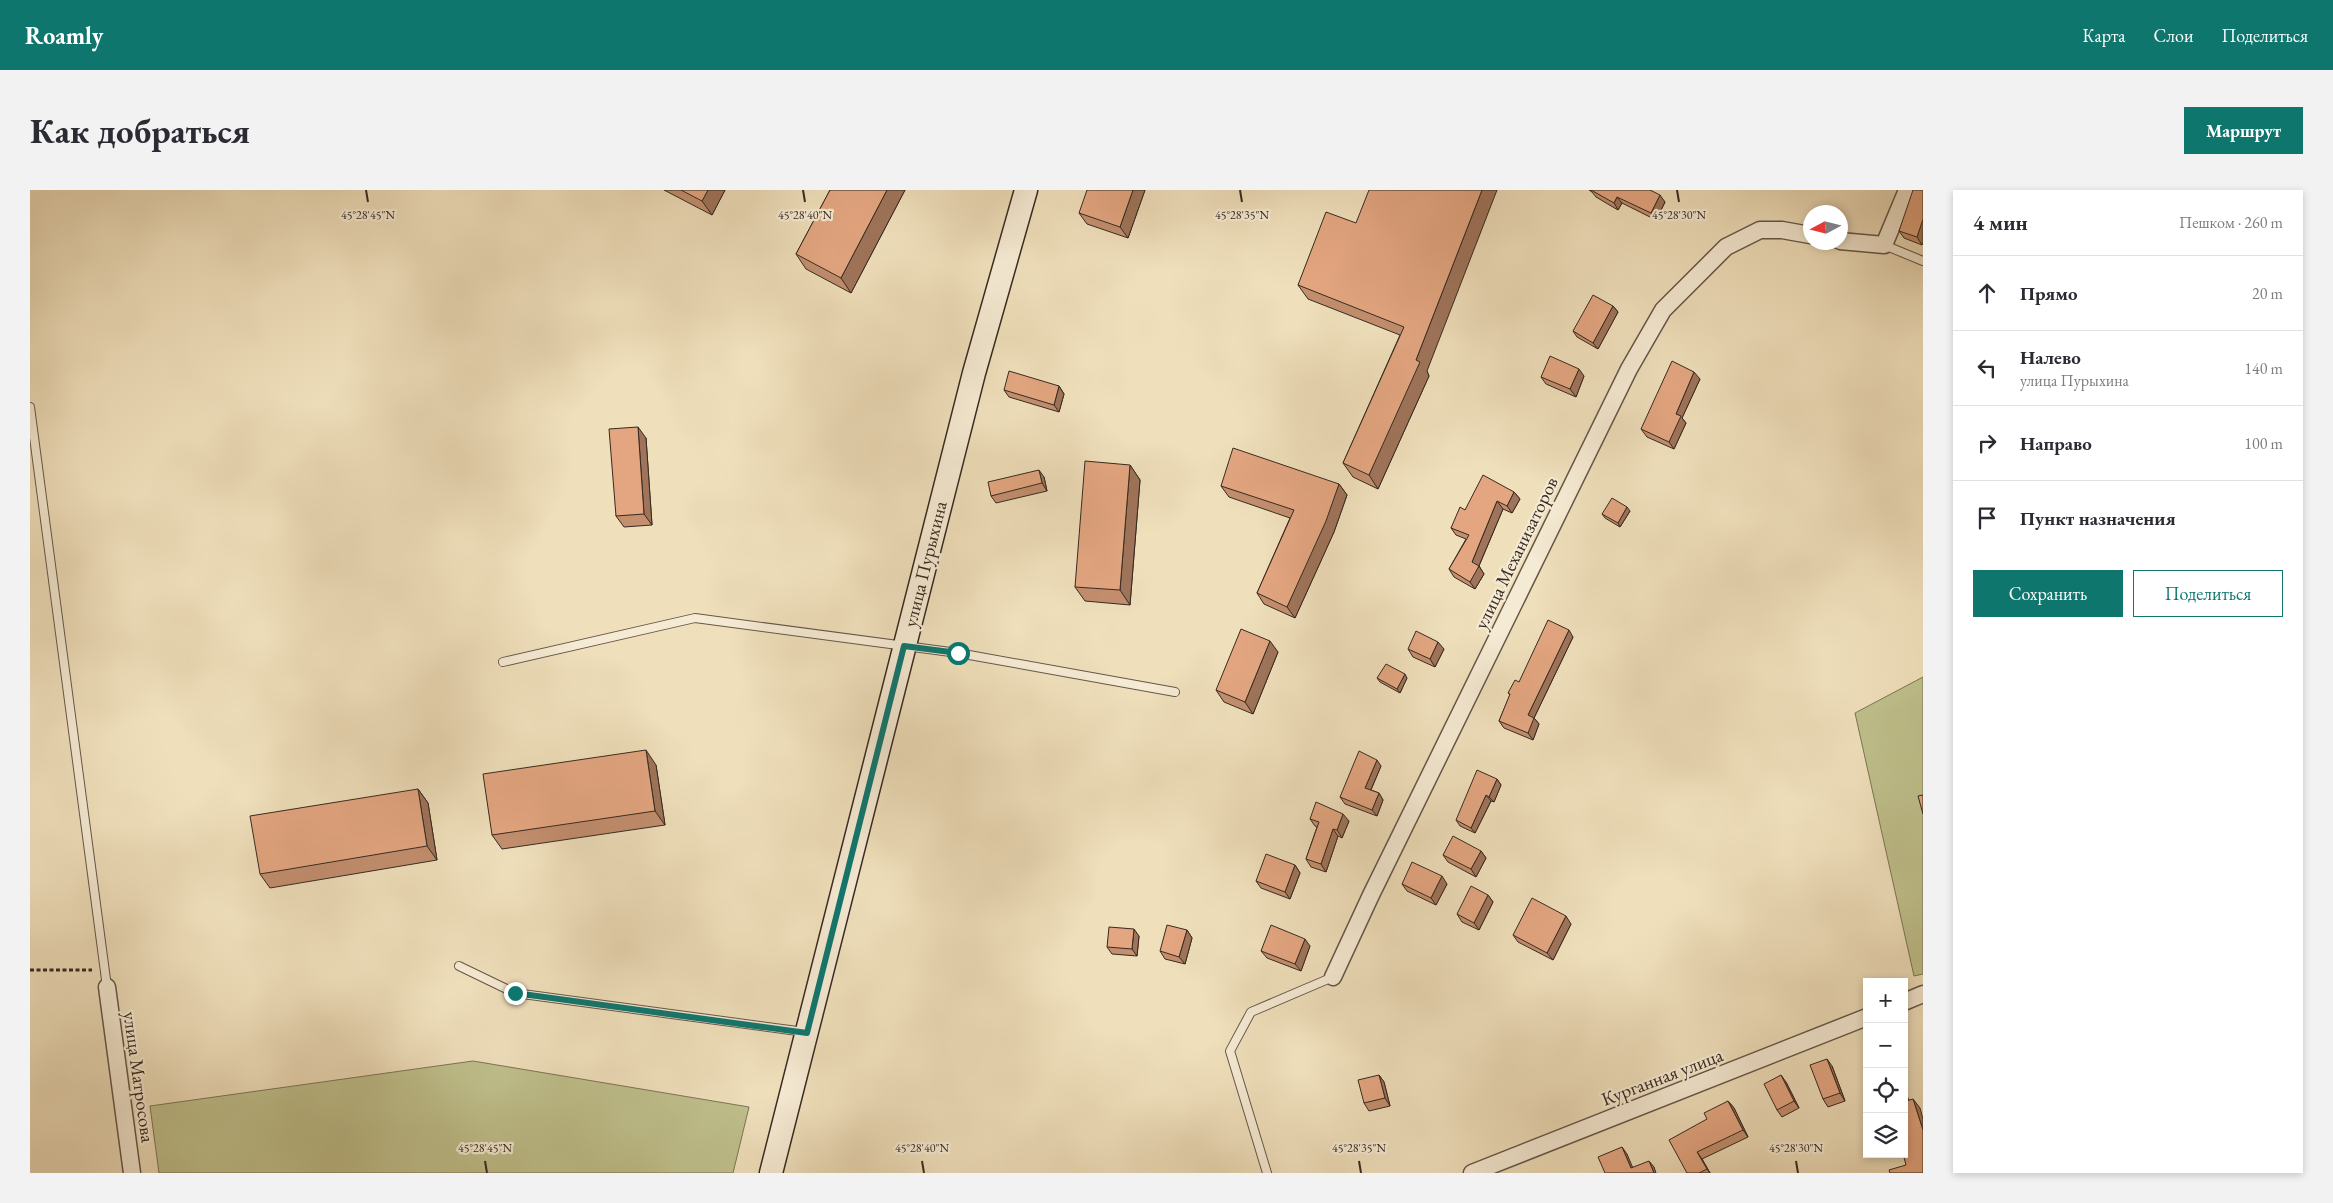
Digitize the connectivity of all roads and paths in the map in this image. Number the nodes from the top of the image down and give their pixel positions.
1 (1026, 190) edge
2 (1907, 190) edge
3 (1803, 234) edge
4 (1848, 242) edge
5 (1884, 245) junction
6 (1923, 261) edge
7 (30, 407) edge
8 (904, 646) junction
9 (503, 662) dead end
10 (1175, 692) dead end
11 (459, 966) dead end
12 (30, 970) edge
13 (105, 970) junction
14 (1333, 977) joint
15 (107, 987) joint
16 (1923, 994) edge
17 (1908, 1000) edge
18 (1863, 1019) edge
19 (807, 1033) junction
20 (132, 1173) edge
21 (771, 1173) edge
22 (1267, 1173) edge
23 (1472, 1173) edge

1 - 8 street, улица Пурыхина
2 - 5 street
3 - 14 street, улица Механизаторов
4 - 5 street
5 - 6 lane
7 - 13 lane
8 - 9 lane
8 - 10 lane
8 - 19 street, улица Пурыхина
11 - 19 lane
12 - 13 path
13 - 15 lane
14 - 22 lane
15 - 20 street, улица Матросова
16 - 17 street
18 - 23 street, Курганная улица
19 - 21 street, улица Пурыхина

